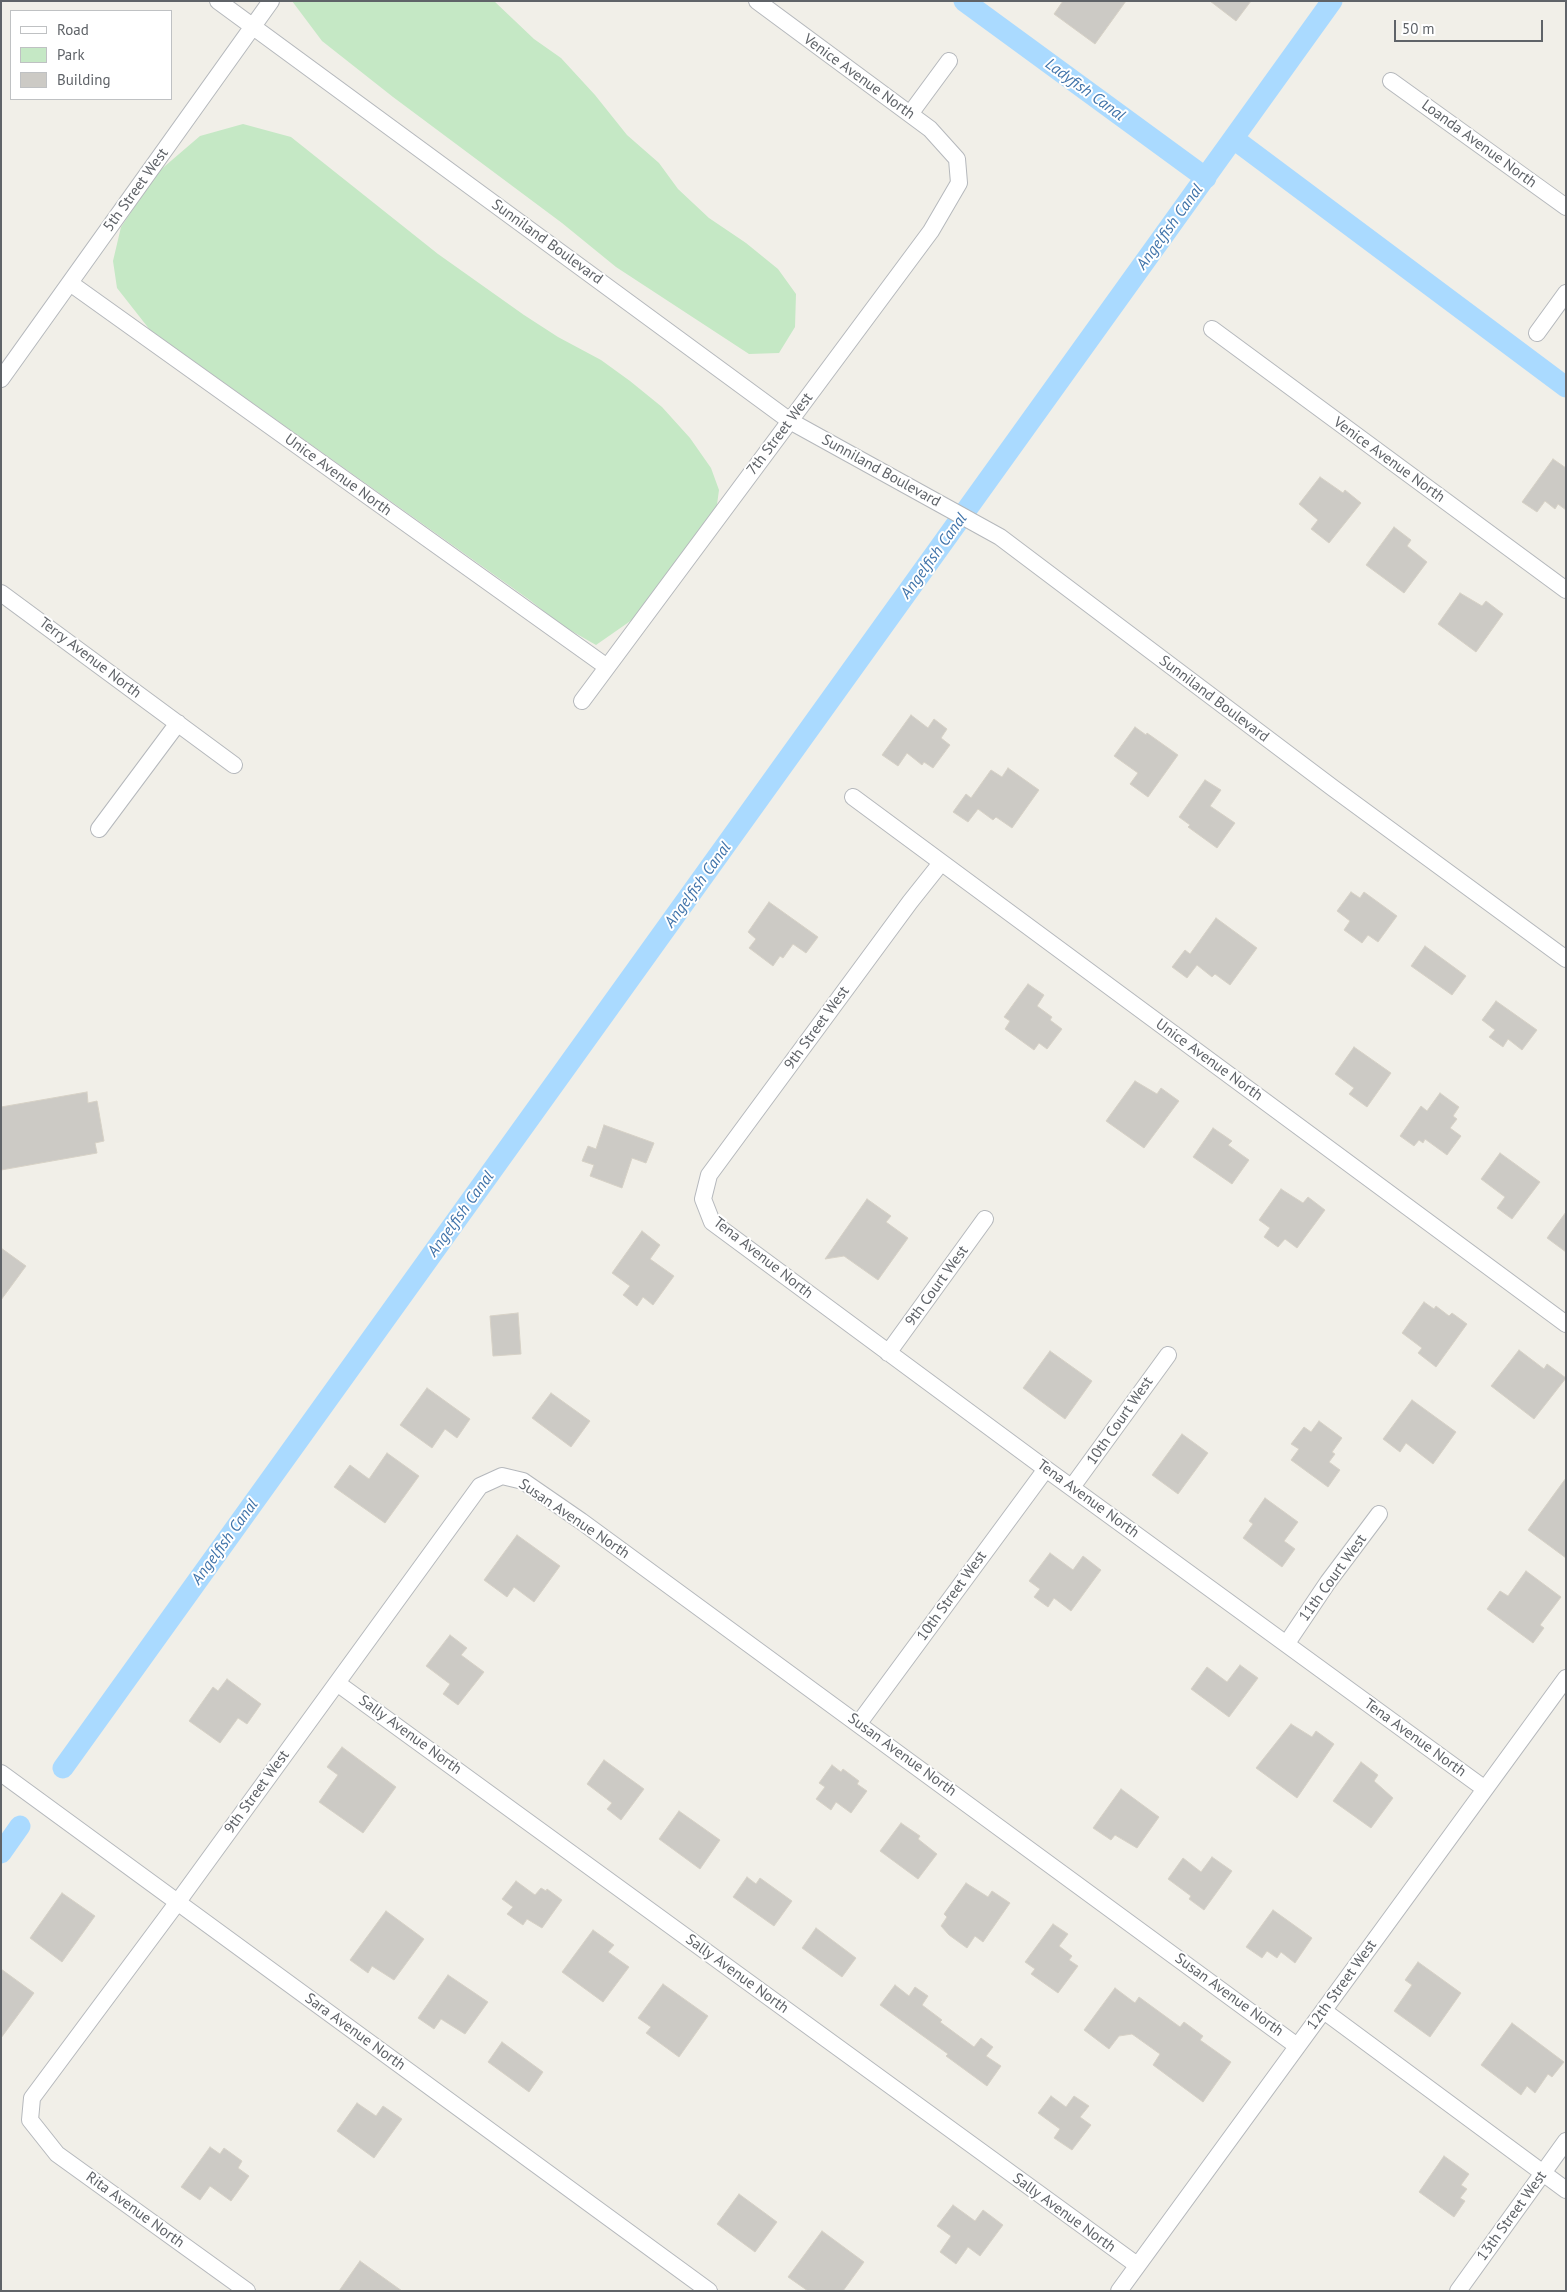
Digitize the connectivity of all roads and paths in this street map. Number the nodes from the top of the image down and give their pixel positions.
1 (218, 1) edge
2 (271, 1) edge
3 (757, 1) edge
4 (253, 26) junction
5 (949, 61) dead end
6 (1392, 81) dead end
7 (910, 114) junction
8 (957, 159) joint
9 (1566, 207) edge
10 (70, 283) junction
11 (1566, 293) edge
12 (1212, 329) dead end
13 (1537, 333) dead end
14 (1, 379) edge
15 (790, 421) junction
16 (1566, 590) edge
17 (1, 593) edge
18 (607, 667) junction
19 (582, 701) dead end
20 (178, 724) junction
21 (234, 765) dead end
22 (853, 797) dead end
23 (99, 829) dead end
24 (941, 863) junction
25 (1566, 959) edge
26 (703, 1199) joint
27 (986, 1219) dead end
28 (1566, 1324) edge
29 (888, 1353) junction
30 (1168, 1355) dead end
31 (1046, 1469) junction
32 (502, 1476) joint
33 (1072, 1487) junction
34 (1379, 1514) dead end
35 (1287, 1643) junction
36 (1566, 1678) edge
37 (337, 1683) junction
38 (859, 1723) junction
39 (1, 1773) edge
40 (1485, 1789) junction
41 (177, 1902) junction
42 (1324, 2011) junction
43 (1297, 2046) junction
44 (30, 2120) joint
45 (1566, 2142) edge
46 (1543, 2173) junction
47 (1566, 2190) edge
48 (1137, 2265) junction
49 (247, 2291) edge
50 (710, 2291) edge
51 (1119, 2291) edge
52 (1458, 2291) edge

1 - 4 street, Sunniland Boulevard
2 - 4 street, 5th Street West
3 - 7 street, Venice Avenue North
4 - 10 street, 5th Street West
4 - 15 street, Sunniland Boulevard
5 - 7 street
6 - 9 street, Loanda Avenue North
7 - 8 street, Venice Avenue North
8 - 15 street, 7th Street West
10 - 14 street, 5th Street West
10 - 18 street, Unice Avenue North
11 - 13 street
12 - 16 street, Venice Avenue North
15 - 18 street, 7th Street West
15 - 25 street, Sunniland Boulevard
17 - 20 street, Terry Avenue North
18 - 19 street, 7th Street West
20 - 21 street, Terry Avenue North
20 - 23 street
22 - 24 street, Unice Avenue North
24 - 26 street, 9th Street West
24 - 28 street, Unice Avenue North
26 - 29 street, Tena Avenue North
27 - 29 street, 9th Court West
29 - 31 street, Tena Avenue North
30 - 33 street, 10th Court West
31 - 33 street, Tena Avenue North
31 - 38 street, 10th Street West
32 - 37 street, 9th Street West
32 - 38 street, Susan Avenue North
33 - 35 street, Tena Avenue North
34 - 35 street, 11th Court West
35 - 40 street, Tena Avenue North
36 - 40 street, 12th Street West
37 - 41 street, 9th Street West
37 - 48 street, Sally Avenue North
38 - 43 street, Susan Avenue North
39 - 41 street, Sara Avenue North
40 - 42 street, 12th Street West
41 - 44 street, 9th Street West
41 - 50 street, Sara Avenue North
42 - 43 street, 12th Street West
42 - 46 street
43 - 48 street, 12th Street West
44 - 49 street, Rita Avenue North
45 - 46 street, 13th Street West
46 - 47 street
46 - 52 street, 13th Street West
48 - 51 street, 12th Street West

